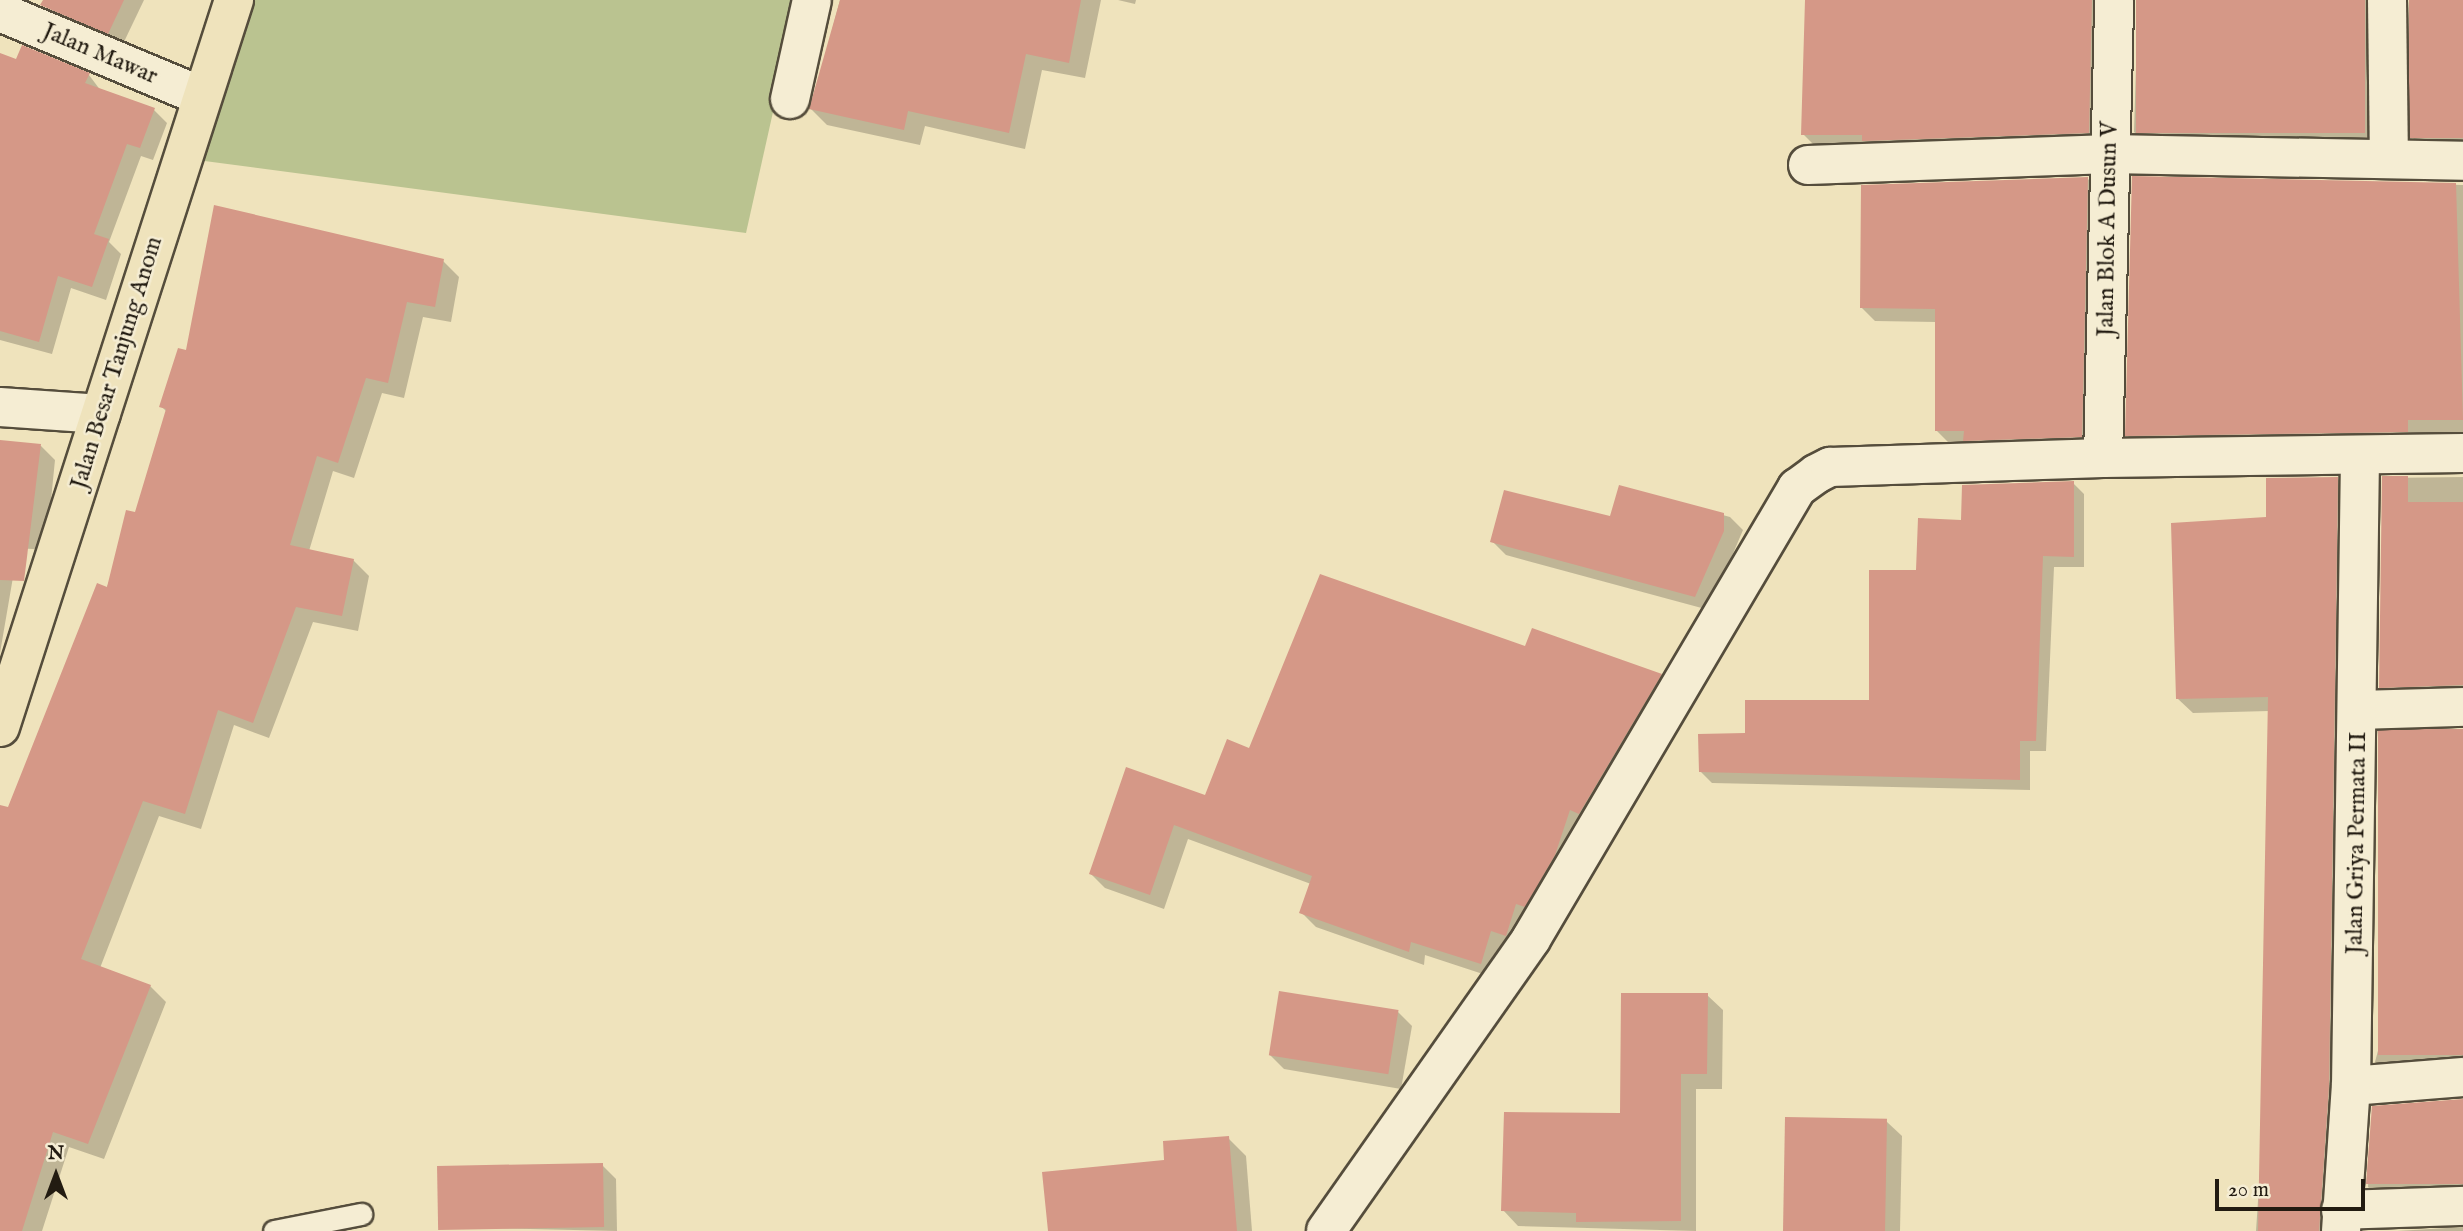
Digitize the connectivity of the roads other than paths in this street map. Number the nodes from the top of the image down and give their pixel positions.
1 (234, 0) edge
2 (812, 0) edge
3 (2114, 0) edge
4 (2387, 0) edge
5 (0, 12) edge
6 (201, 96) junction
7 (790, 99) dead end
8 (2110, 154) junction
9 (2389, 158) junction
10 (2463, 161) edge
11 (1808, 165) dead end
12 (0, 407) edge
13 (101, 414) junction
14 (2463, 453) edge
15 (2360, 455) junction
16 (2103, 458) junction
17 (2463, 707) edge
18 (2360, 710) junction
19 (0, 727) edge
20 (2463, 1077) edge
21 (2351, 1086) junction
22 (2463, 1206) edge
23 (360, 1214) dead end
24 (2341, 1220) edge
25 (274, 1231) edge
26 (1326, 1231) edge

1 - 6 main road, Jalan Besar Tanjung Anom
2 - 7 street
3 - 8 street, Jalan Blok A Dusun V
4 - 9 street
5 - 6 street, Jalan Mawar
6 - 13 main road, Jalan Besar Tanjung Anom
8 - 9 street
8 - 11 street
8 - 16 street, Jalan Blok A Dusun V
9 - 10 street
12 - 13 street
13 - 19 main road, Jalan Besar Tanjung Anom
14 - 15 street
15 - 16 street
15 - 18 street, Jalan Griya Permata II
16 - 26 street
17 - 18 street
18 - 21 street, Jalan Griya Permata II
20 - 21 street
21 - 24 street, Jalan Griya Permata II
22 - 24 street
23 - 25 lane

